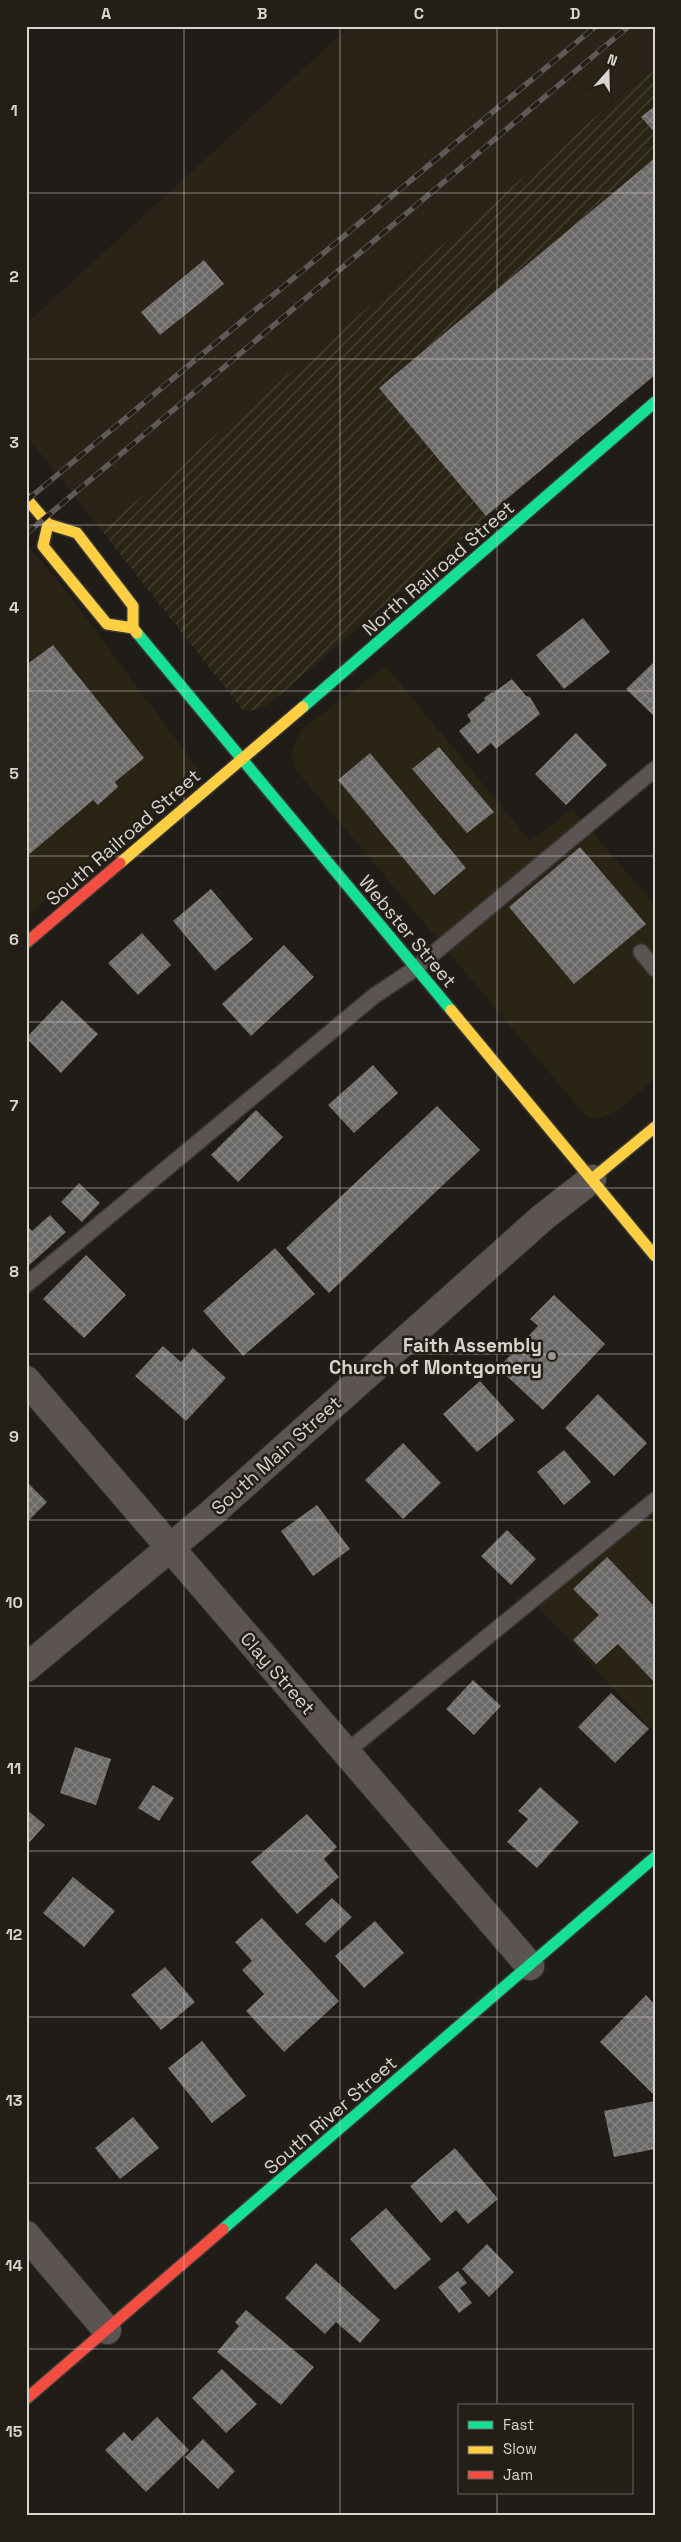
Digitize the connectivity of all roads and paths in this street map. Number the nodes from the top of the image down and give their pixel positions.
1 (655, 402) edge
2 (26, 498) edge
3 (48, 524) junction
4 (134, 628) junction
5 (243, 758) junction
6 (655, 768) edge
7 (26, 943) edge
8 (641, 952) dead end
9 (416, 968) junction
10 (655, 969) edge
11 (655, 1127) edge
12 (592, 1179) junction
13 (655, 1256) edge
14 (26, 1285) edge
15 (26, 1380) edge
16 (655, 1500) edge
17 (170, 1547) junction
18 (26, 1668) edge
19 (346, 1752) junction
20 (655, 1857) edge
21 (530, 1966) junction
22 (26, 2235) edge
23 (107, 2330) junction
24 (26, 2399) edge

1 - 5 street, North Railroad Street
2 - 3 street
3 - 4 street
3 - 4 street
4 - 5 street, Webster Street
5 - 7 street, South Railroad Street
5 - 9 street, Webster Street
6 - 9 lane
8 - 10 lane
9 - 12 street, Webster Street
9 - 14 lane
11 - 12 street
12 - 13 street, Webster Street
12 - 17 street, South Main Street
15 - 17 street, Clay Street
16 - 19 lane
17 - 18 street, South Main Street
17 - 19 street, Clay Street
19 - 21 street, Clay Street
20 - 21 street, South River Street
21 - 23 street, South River Street
22 - 23 street
23 - 24 street, South River Street

